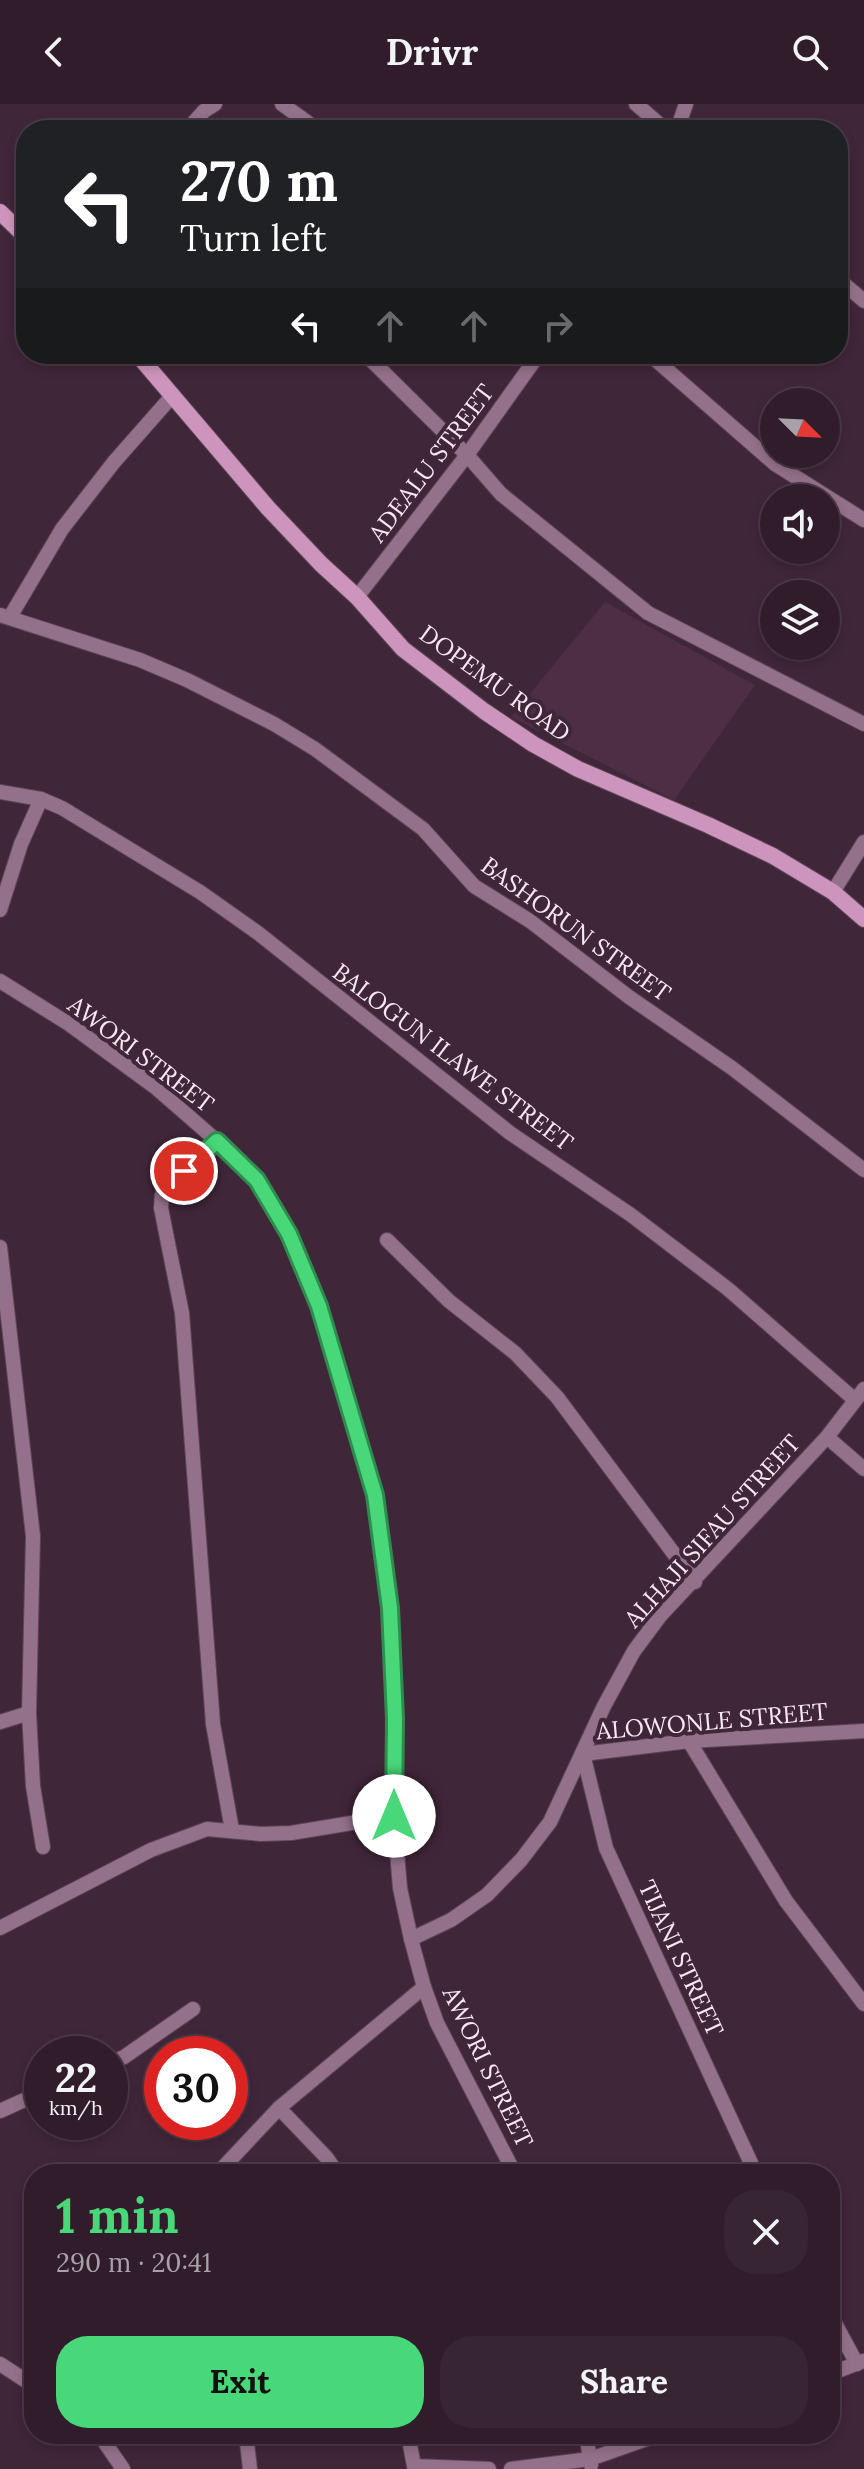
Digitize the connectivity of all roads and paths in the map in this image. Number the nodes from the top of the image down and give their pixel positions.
1 (215, 104) edge
2 (282, 104) edge
3 (636, 104) edge
4 (196, 120) edge
5 (304, 120) edge
6 (654, 120) edge
7 (0, 212) edge
8 (16, 227) edge
9 (848, 287) edge
10 (864, 301) edge
11 (146, 364) edge
12 (375, 364) edge
13 (532, 364) edge
14 (660, 364) edge
15 (173, 395) junction
16 (467, 455) junction
17 (864, 520) edge
18 (357, 597) junction
19 (5, 616) edge
20 (864, 724) edge
21 (0, 792) edge
22 (41, 799) junction
23 (864, 842) edge
24 (833, 892) junction
25 (0, 910) edge
26 (864, 919) edge
27 (0, 981) edge
28 (217, 1141) junction
29 (864, 1170) edge
30 (387, 1240) dead end
31 (0, 1247) edge
32 (859, 1394) edge
33 (827, 1437) junction
34 (864, 1469) edge
35 (695, 1582) junction
36 (29, 1713) junction
37 (0, 1722) edge
38 (864, 1731) edge
39 (689, 1741) junction
40 (583, 1754) junction
41 (394, 1816) junction
42 (232, 1830) junction
43 (43, 1847) dead end
44 (0, 1928) edge
45 (411, 1939) junction
46 (424, 1987) junction
47 (864, 2004) edge
48 (193, 2009) dead end
49 (128, 2054) edge
50 (24, 2100) edge
51 (279, 2108) junction
52 (0, 2111) edge
53 (229, 2164) edge
54 (331, 2164) edge
55 (510, 2164) edge
56 (751, 2164) edge
57 (840, 2330) edge
58 (860, 2363) edge
59 (0, 2364) edge
60 (840, 2370) edge
61 (24, 2380) edge
62 (106, 2444) edge
63 (247, 2444) edge
64 (410, 2444) edge
65 (588, 2444) edge
66 (638, 2444) edge
67 (591, 2464) edge
68 (123, 2469) edge
69 (250, 2469) edge
70 (489, 2469) edge
71 (511, 2469) edge

1 - 4 street
2 - 5 street
3 - 6 street
7 - 8 main road
9 - 10 street
11 - 15 main road, DOPEMU ROAD
12 - 16 street
13 - 16 street, ADEALU STREET
14 - 17 street
15 - 18 main road, DOPEMU ROAD
15 - 19 street
16 - 18 street, ADEALU STREET
16 - 20 street
18 - 24 main road, DOPEMU ROAD
19 - 29 street, BASHORUN STREET
21 - 22 street, BALOGUN ILAWE STREET
22 - 25 street
22 - 32 street, BALOGUN ILAWE STREET
23 - 24 street
24 - 26 main road, DOPEMU ROAD
27 - 28 street, AWORI STREET
28 - 41 street, AWORI STREET
28 - 42 street
30 - 35 street
31 - 36 street
32 - 33 street, ALHAJI SIFAU STREET
33 - 34 street
33 - 35 street, ALHAJI SIFAU STREET
35 - 40 street, ALHAJI SIFAU STREET
36 - 37 street
36 - 43 street
38 - 39 street, ALOWONLE STREET
39 - 40 street, ALOWONLE STREET
39 - 47 street
40 - 45 street, ALOWONLE STREET
40 - 56 street, TIJANI STREET
41 - 42 street
41 - 45 street, AWORI STREET
42 - 44 street
45 - 46 street, AWORI STREET
46 - 51 street
46 - 55 street, AWORI STREET
48 - 49 street
50 - 52 street
51 - 53 street
51 - 54 street
57 - 58 street
58 - 60 street
59 - 61 street
62 - 68 street
63 - 69 street
64 - 70 street
65 - 67 street
66 - 67 street
67 - 71 street

